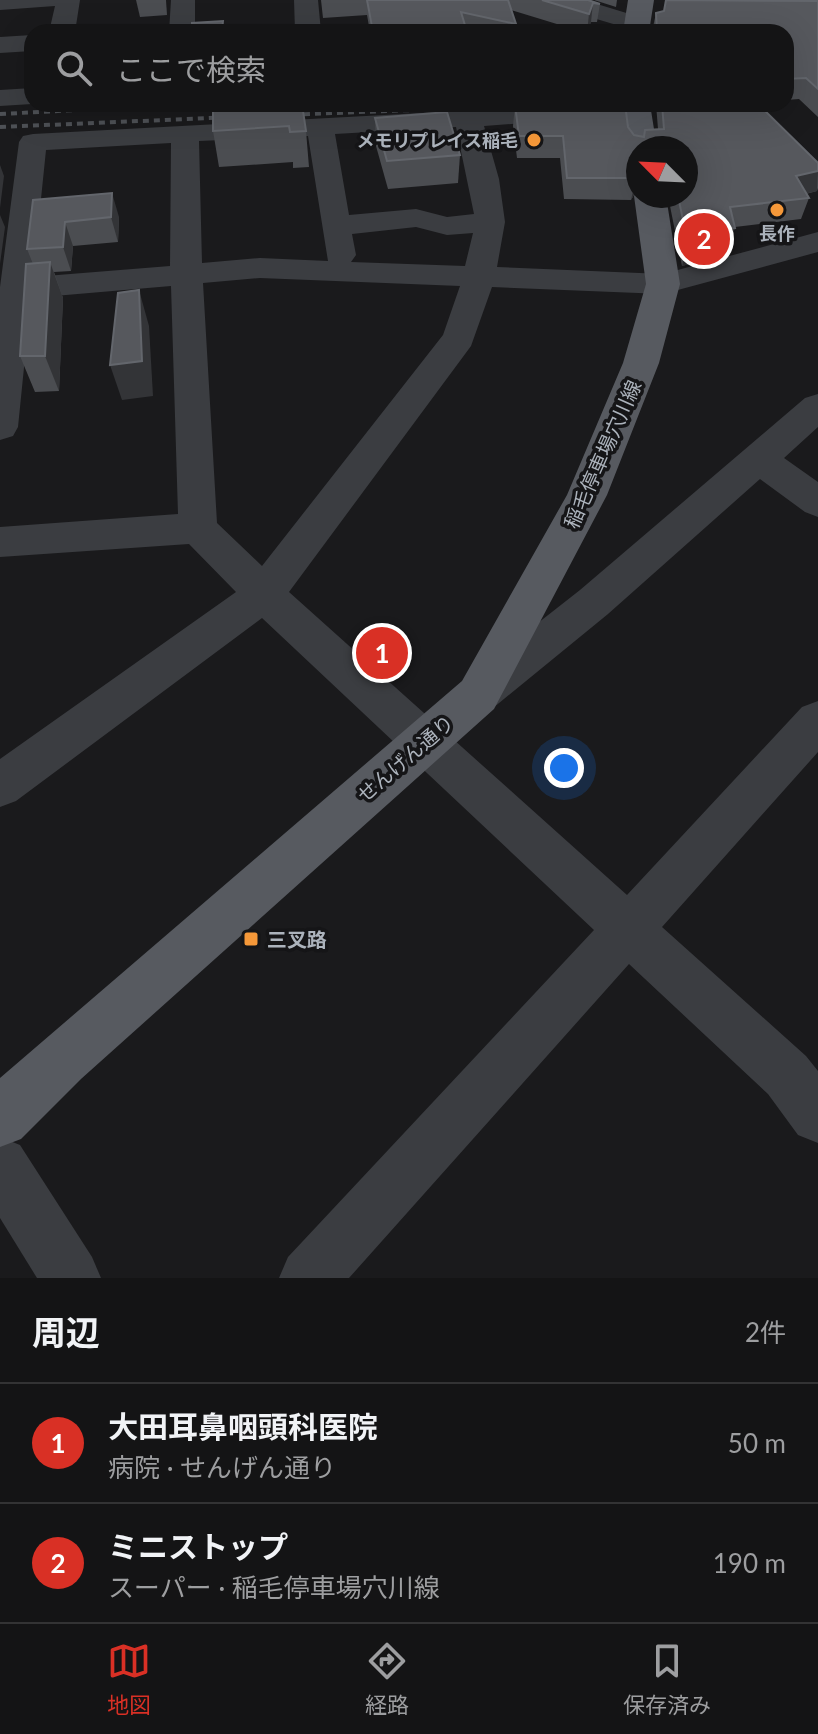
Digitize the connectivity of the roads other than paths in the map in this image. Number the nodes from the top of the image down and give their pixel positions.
1 (48, 0) edge
2 (68, 0) edge
3 (183, 0) edge
4 (306, 0) edge
5 (558, 0) edge
6 (0, 3) edge
7 (638, 19) edge
8 (64, 24) edge
9 (182, 24) edge
10 (308, 24) edge
11 (24, 44) edge
12 (0, 45) edge
13 (24, 96) edge
14 (0, 98) edge
15 (598, 112) edge
16 (637, 112) edge
17 (467, 116) junction
18 (320, 125) junction
19 (185, 132) junction
20 (640, 136) edge
21 (652, 208) edge
22 (490, 222) junction
23 (336, 226) junction
24 (818, 242) edge
25 (186, 272) junction
26 (343, 272) junction
27 (479, 277) junction
28 (663, 284) junction
29 (15, 289) junction
30 (818, 407) edge
31 (0, 427) edge
32 (758, 458) junction
33 (818, 502) edge
34 (198, 528) junction
35 (0, 542) edge
36 (264, 594) junction
37 (478, 695) junction
38 (818, 721) edge
39 (425, 740) junction
40 (0, 786) edge
41 (629, 928) junction
42 (818, 1115) edge
43 (0, 1118) edge
44 (0, 1165) edge
45 (71, 1278) edge
46 (309, 1278) edge

1 - 6 street
2 - 8 street
3 - 9 street
4 - 10 street
5 - 7 street
11 - 12 street
13 - 14 street
15 - 17 street
16 - 20 main road
17 - 18 street
17 - 22 street
18 - 19 street
18 - 23 street
19 - 25 street
19 - 29 street
21 - 28 main road, 稲毛停車場穴川線
22 - 23 street
22 - 27 street
23 - 26 street
24 - 28 street
25 - 26 street
25 - 29 street
25 - 34 street
26 - 27 street
27 - 28 street
27 - 36 street
28 - 37 main road, 稲毛停車場穴川線
29 - 31 street
30 - 32 street, せんげん通り
32 - 33 street
32 - 37 street, せんげん通り
34 - 35 street
34 - 36 street
36 - 39 street
36 - 40 street
37 - 39 main road, せんげん通り
38 - 41 street
39 - 41 street
39 - 43 main road, せんげん通り
41 - 42 street
41 - 46 street
44 - 45 street

